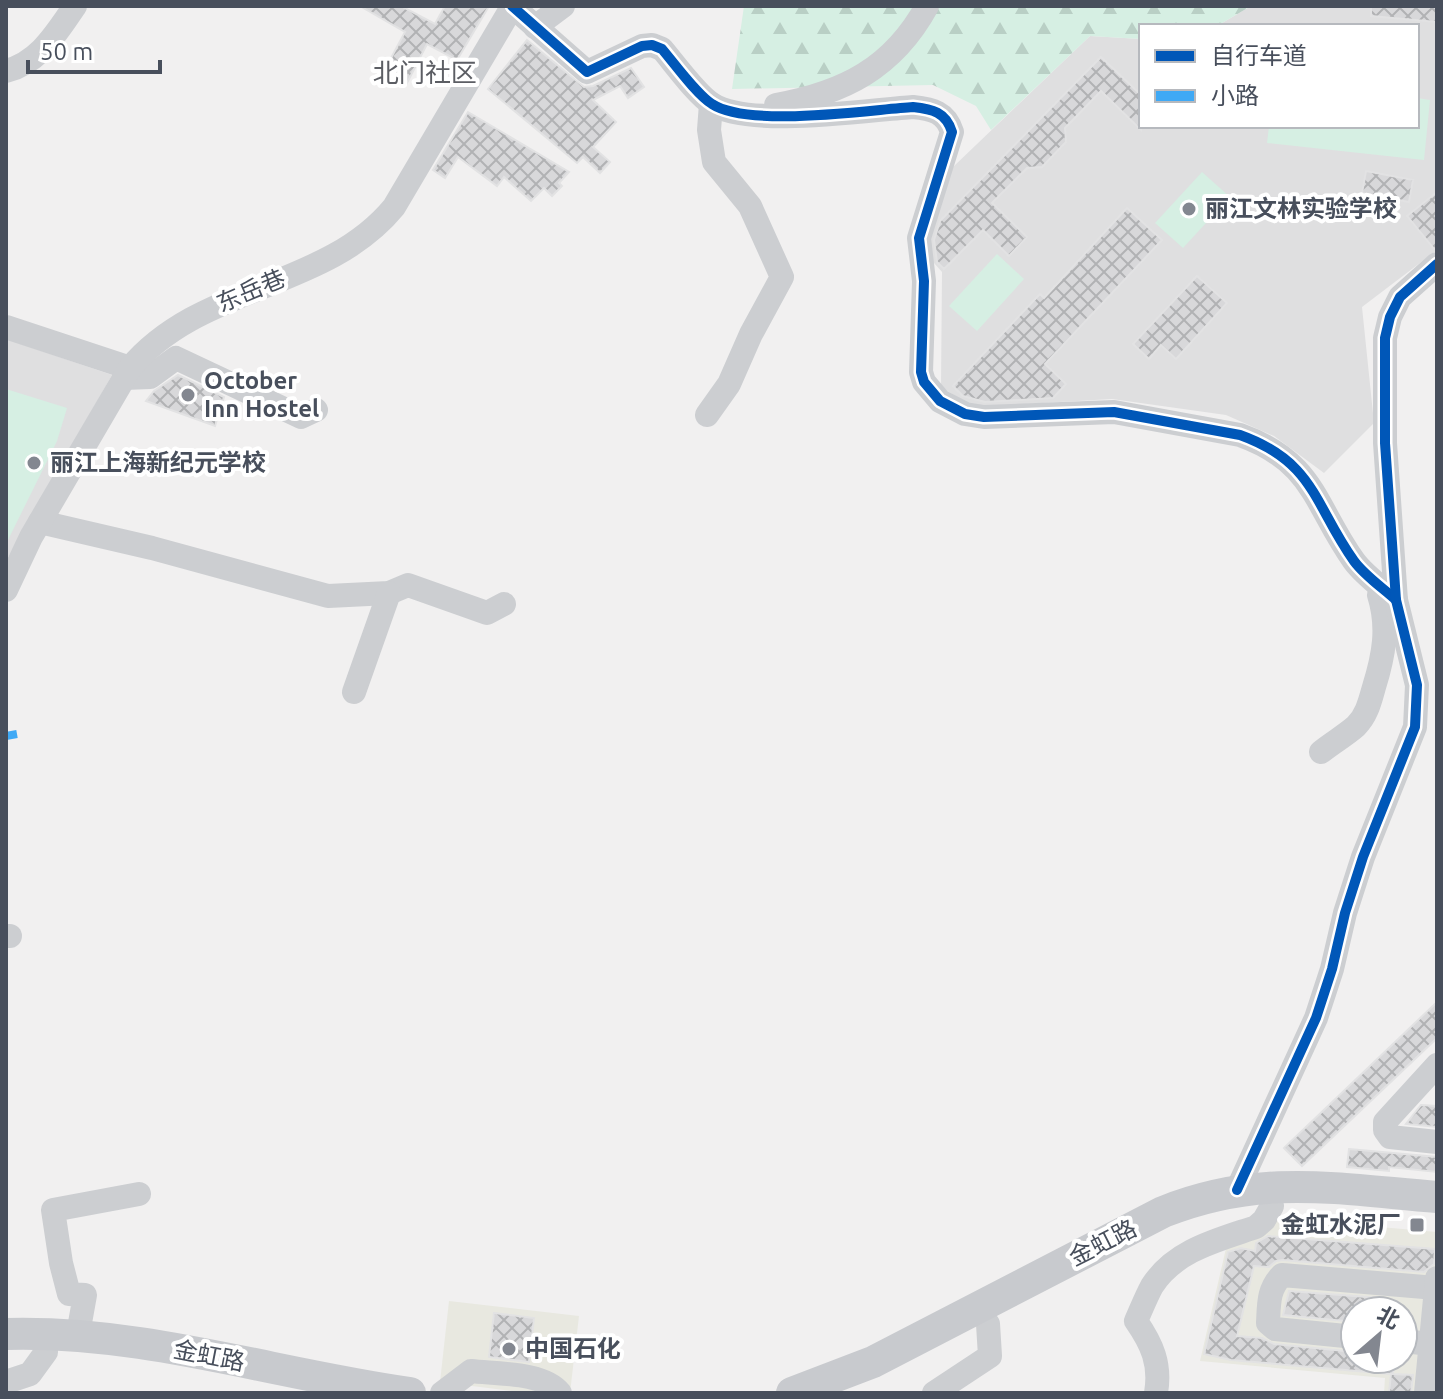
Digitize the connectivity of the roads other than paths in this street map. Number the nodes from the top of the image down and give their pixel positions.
1 (75, 6) edge
2 (512, 6) edge
3 (563, 6) edge
4 (927, 6) edge
5 (535, 27) junction
6 (6, 71) edge
7 (721, 107) junction
8 (1437, 264) edge
9 (6, 327) edge
10 (127, 373) junction
11 (316, 410) dead end
12 (707, 415) dead end
13 (40, 522) junction
14 (1372, 578) junction
15 (6, 590) edge
16 (389, 593) junction
17 (1396, 600) junction
18 (504, 604) dead end
19 (354, 692) dead end
20 (1321, 752) dead end
21 (1437, 1065) edge
22 (1437, 1142) edge
23 (1237, 1190) junction
24 (139, 1194) dead end
25 (1437, 1197) edge
26 (1272, 1206) junction
27 (1437, 1217) edge
28 (1437, 1278) edge
29 (1436, 1288) edge
30 (988, 1324) junction
31 (6, 1334) edge
32 (78, 1334) junction
33 (1339, 1335) edge
34 (1419, 1343) edge
35 (1431, 1344) junction
36 (46, 1352) junction
37 (6, 1353) edge
38 (6, 1382) edge
39 (292, 1393) edge
40 (410, 1393) edge
41 (442, 1393) edge
42 (560, 1393) edge
43 (792, 1393) edge
44 (851, 1393) edge
45 (934, 1393) edge
46 (1156, 1393) edge
47 (1426, 1393) edge

1 - 6 street
2 - 5 street
2 - 10 street, 东岳巷
3 - 5 street
4 - 7 street
5 - 7 street
7 - 12 street
7 - 14 street
8 - 17 street
9 - 10 street
10 - 11 street
10 - 13 street, 东岳巷
13 - 15 street, 东岳巷
13 - 16 street
14 - 17 street
14 - 20 street
16 - 18 street
16 - 19 street
17 - 23 street
21 - 22 street
23 - 25 main road, 金虹路
23 - 43 main road, 金虹路
24 - 32 street
26 - 27 main road, 金虹路
26 - 30 main road, 金虹路
26 - 46 street
28 - 29 street
29 - 33 street
29 - 35 street
30 - 44 main road, 金虹路
30 - 45 street
31 - 32 main road, 金虹路
32 - 40 main road, 金虹路
34 - 35 street
35 - 47 street
36 - 37 main road, 金虹路
36 - 38 street
36 - 39 main road, 金虹路
41 - 42 street

